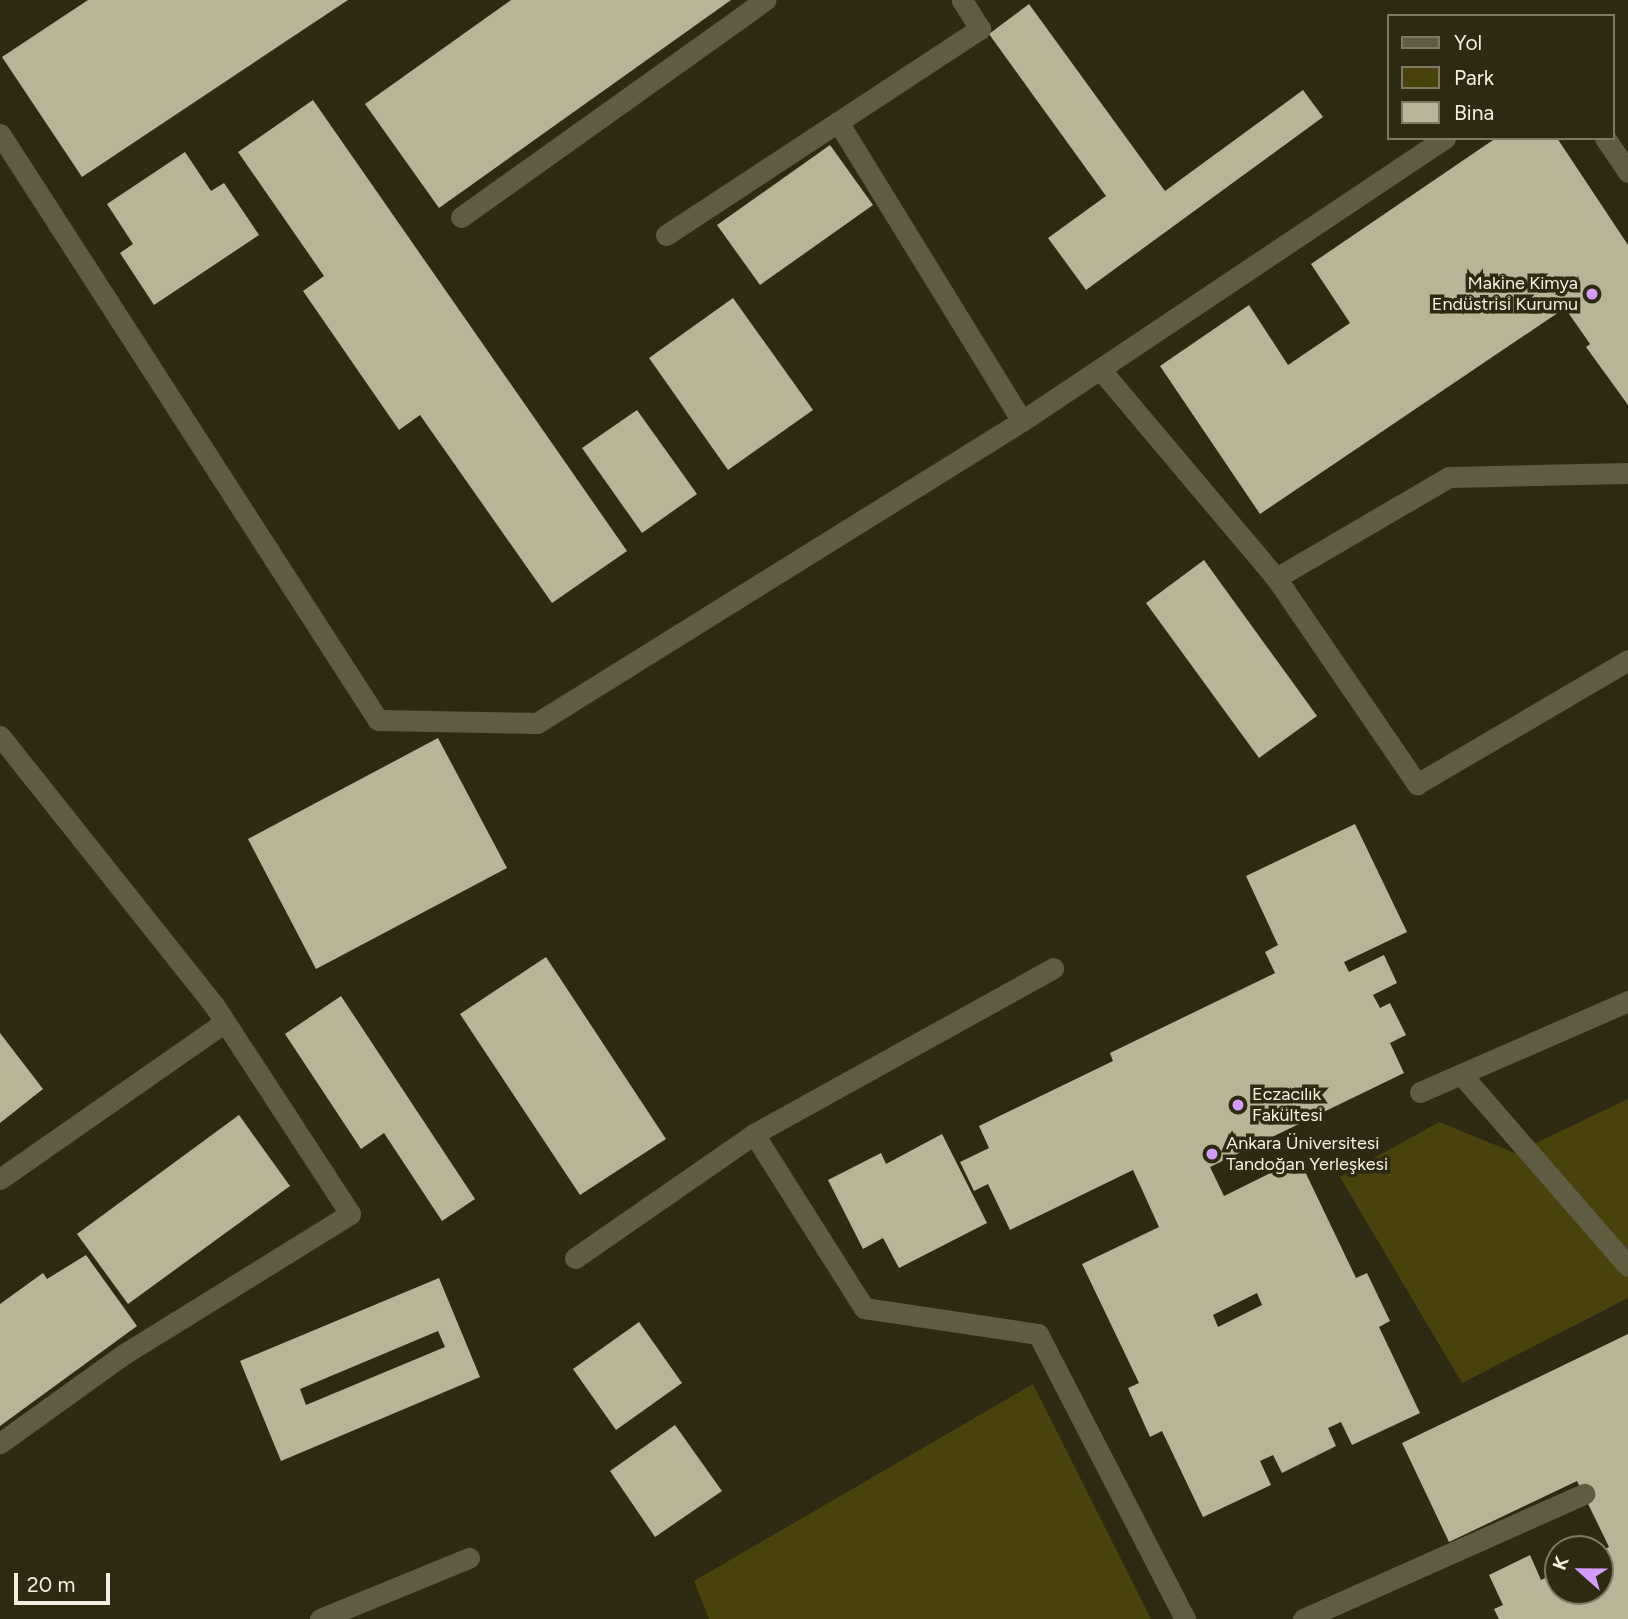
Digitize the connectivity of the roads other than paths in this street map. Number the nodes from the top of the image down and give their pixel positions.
1 (765, 0) edge
2 (962, 0) edge
3 (838, 122) junction
4 (0, 134) edge
5 (1441, 140) edge
6 (1606, 140) edge
7 (1628, 172) edge
8 (461, 217) dead end
9 (666, 235) dead end
10 (1100, 369) junction
11 (1022, 421) junction
12 (1628, 473) edge
13 (1276, 578) junction
14 (1628, 660) edge
15 (0, 736) edge
16 (1054, 968) dead end
17 (1628, 1001) edge
18 (225, 1022) junction
19 (1461, 1074) junction
20 (1420, 1092) dead end
21 (754, 1135) junction
22 (0, 1179) edge
23 (575, 1258) dead end
24 (1628, 1266) edge
25 (0, 1443) edge
26 (1584, 1494) dead end
27 (469, 1558) dead end
28 (320, 1619) edge
29 (1185, 1619) edge
30 (1303, 1619) edge

1 - 8 lane
2 - 3 lane
3 - 9 lane
3 - 11 lane
4 - 11 lane
5 - 10 lane
6 - 7 lane
10 - 11 lane
10 - 13 lane
12 - 13 lane
13 - 14 lane
15 - 18 lane
16 - 21 lane
17 - 19 lane
18 - 22 lane
18 - 25 lane
19 - 20 lane
19 - 24 lane
21 - 23 lane
21 - 29 lane
26 - 30 lane
27 - 28 lane

